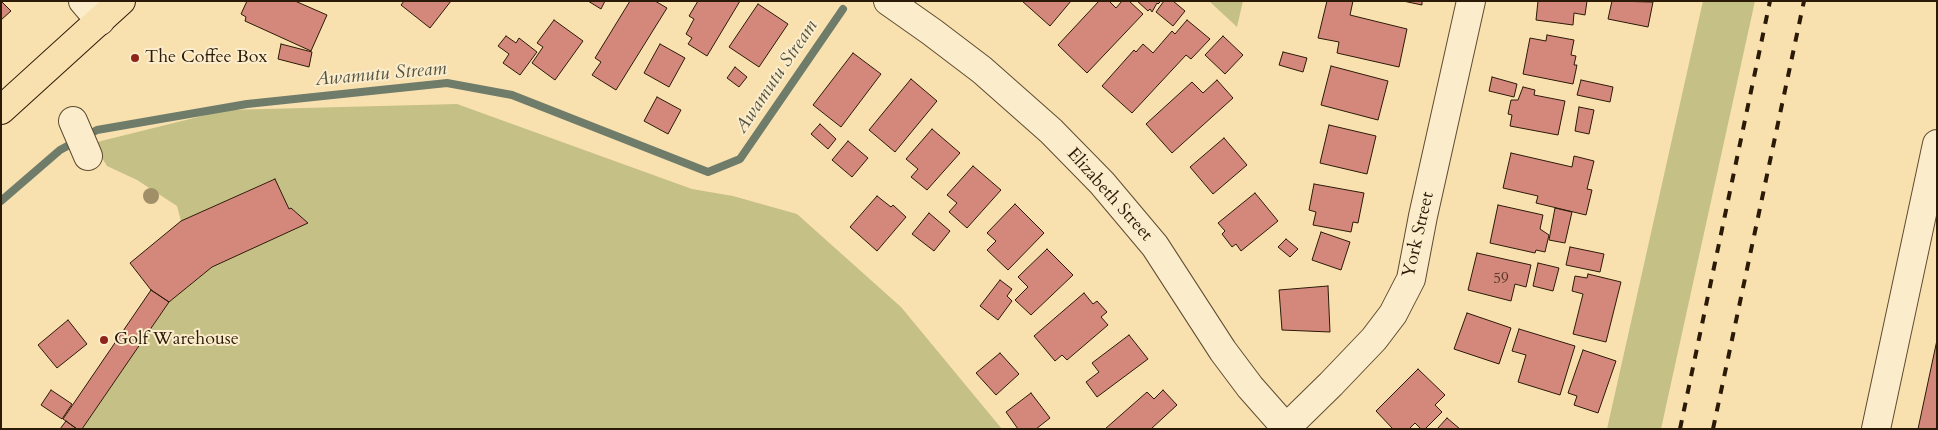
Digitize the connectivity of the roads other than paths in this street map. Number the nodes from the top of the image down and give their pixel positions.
1 (121, 1) edge
2 (888, 1) edge
3 (1470, 1) edge
4 (91, 11) edge
5 (1, 110) edge
6 (73, 121) dead end
7 (1937, 144) edge
8 (88, 156) dead end
9 (1286, 428) edge
10 (1876, 429) edge

1 - 4 main road
2 - 9 street, Elizabeth Street
3 - 9 street, York Street
4 - 5 main road
6 - 8 street
7 - 10 street

